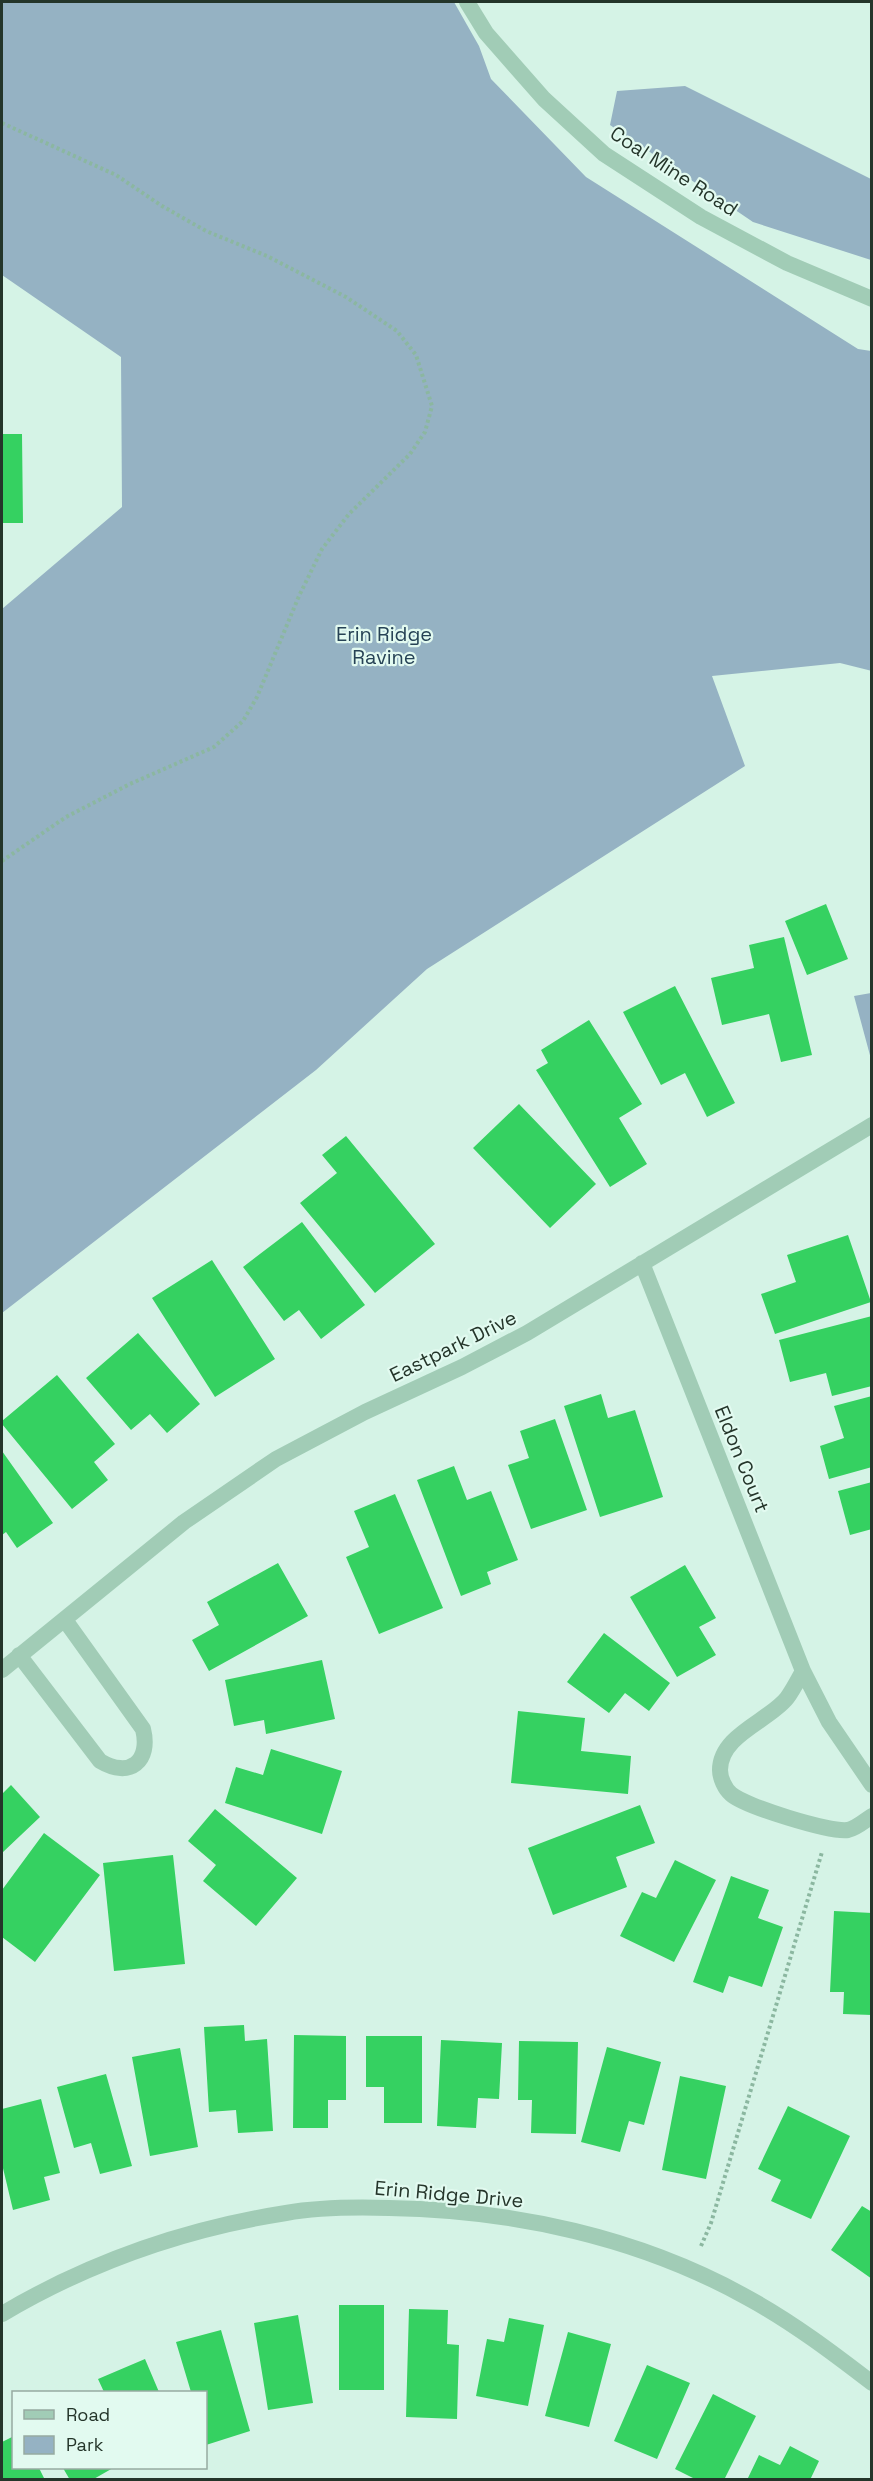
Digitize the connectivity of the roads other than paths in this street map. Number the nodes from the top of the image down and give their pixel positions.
1 (467, 2) edge
2 (872, 299) edge
3 (872, 1125) edge
4 (642, 1263) junction
5 (64, 1620) junction
6 (19, 1655) junction
7 (2, 1670) edge
8 (803, 1671) junction
9 (872, 1785) edge
10 (872, 1816) edge
11 (2, 2314) edge
12 (872, 2383) edge

1 - 2 street, Coal Mine Road
3 - 4 street, Eastpark Drive
4 - 5 street, Eastpark Drive
4 - 8 street, Eldon Court
5 - 6 street, Eastpark Drive
5 - 6 street
6 - 7 street, Eastpark Drive
8 - 9 street, Eldon Court
8 - 10 street
11 - 12 street, Erin Ridge Drive

